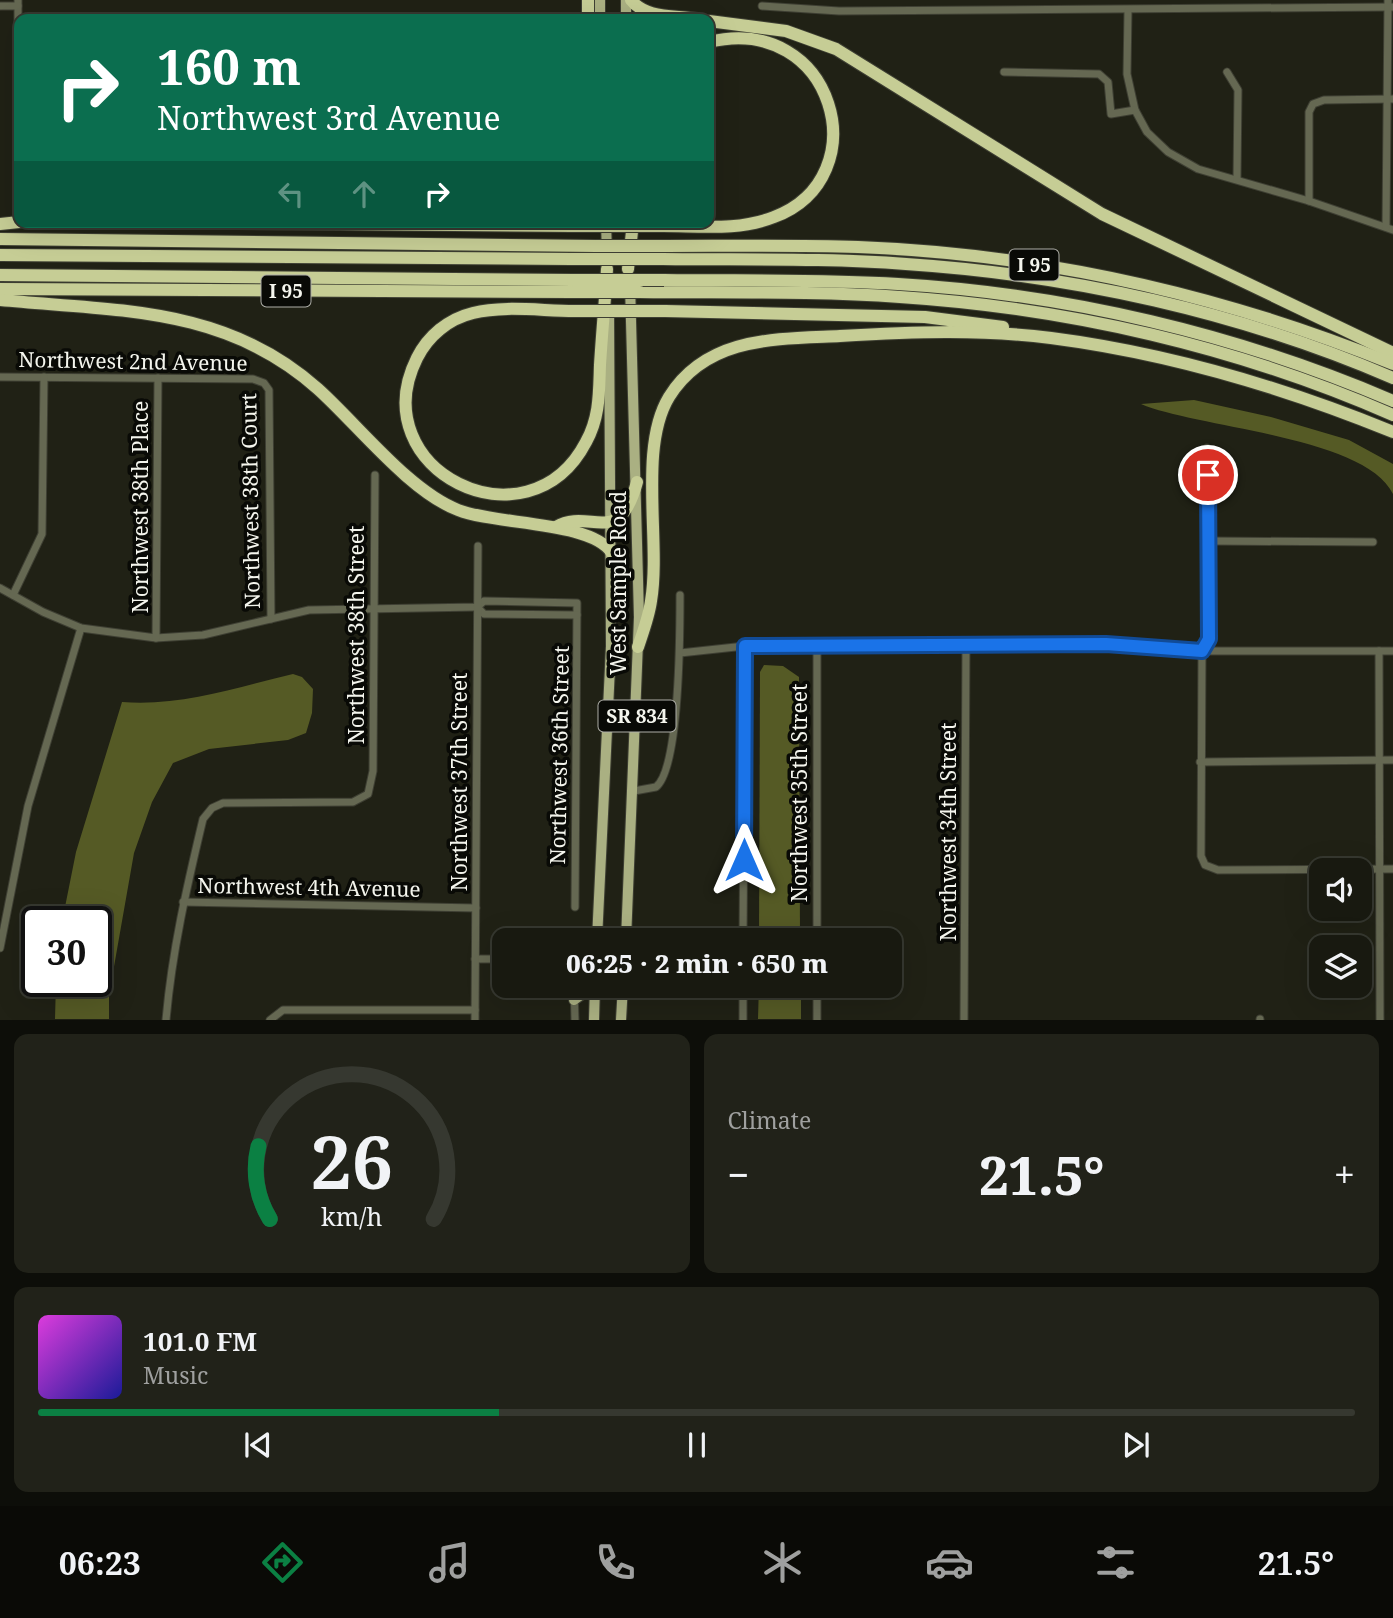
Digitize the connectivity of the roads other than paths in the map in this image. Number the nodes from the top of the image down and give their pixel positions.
1 (629, 0) edge
2 (18, 3) edge
3 (1390, 5) edge
4 (0, 6) edge
5 (761, 6) dead end
6 (1128, 11) junction
7 (658, 14) edge
8 (714, 23) edge
9 (714, 41) edge
10 (1004, 72) dead end
11 (1227, 72) dead end
12 (1390, 99) edge
13 (1135, 110) junction
14 (1237, 179) junction
15 (1310, 201) junction
16 (714, 226) edge
17 (606, 228) edge
18 (627, 228) edge
19 (632, 228) edge
20 (1390, 228) edge
21 (0, 239) edge
22 (571, 252) junction
23 (663, 253) junction
24 (0, 255) edge
25 (607, 269) junction
26 (628, 269) junction
27 (0, 275) edge
28 (573, 286) junction
29 (665, 286) junction
30 (0, 289) edge
31 (0, 300) edge
32 (1050, 338) junction
33 (1393, 354) edge
34 (1393, 364) edge
35 (0, 377) edge
36 (44, 377) junction
37 (158, 378) junction
38 (1393, 378) edge
39 (264, 383) joint
40 (1393, 401) edge
41 (1393, 415) edge
42 (1393, 432) edge
43 (1207, 448) dead end
44 (375, 475) dead end
45 (638, 482) junction
46 (613, 521) junction
47 (555, 527) junction
48 (1210, 541) junction
49 (1373, 542) dead end
50 (478, 546) dead end
51 (612, 552) junction
52 (0, 588) edge
53 (13, 595) junction
54 (680, 595) dead end
55 (477, 607) junction
56 (374, 608) junction
57 (578, 615) junction
58 (271, 619) junction
59 (81, 628) junction
60 (156, 638) junction
61 (966, 645) junction
62 (745, 646) junction
63 (817, 646) junction
64 (638, 647) junction
65 (1202, 651) junction
66 (1379, 651) junction
67 (1393, 651) edge
68 (680, 653) junction
69 (1379, 760) junction
70 (1393, 760) edge
71 (1200, 762) junction
72 (634, 791) junction
73 (1393, 869) edge
74 (1380, 870) junction
75 (183, 902) junction
76 (476, 908) junction
77 (575, 908) dead end
78 (598, 928) edge
79 (627, 928) edge
80 (743, 928) edge
81 (817, 928) edge
82 (0, 948) edge
83 (475, 958) junction
84 (492, 959) edge
85 (577, 998) edge
86 (595, 998) edge
87 (622, 998) edge
88 (743, 998) edge
89 (817, 998) edge
90 (574, 1000) joint
91 (475, 1010) junction
92 (371, 1011) junction
93 (270, 1018) edge
94 (166, 1020) edge
95 (371, 1020) edge
96 (475, 1020) edge
97 (575, 1020) edge
98 (594, 1020) edge
99 (621, 1020) edge
100 (743, 1020) edge
101 (817, 1020) edge
102 (964, 1020) edge
103 (1380, 1020) edge

1 - 7 highway
2 - 4 street
3 - 6 street
3 - 12 street
5 - 6 street
6 - 13 street
8 - 33 highway
9 - 16 highway, bridge
10 - 13 street
11 - 14 street
12 - 15 street
12 - 20 street
13 - 14 street
14 - 15 street
15 - 20 street
17 - 25 main road, SR 834
18 - 26 main road, SR 834
19 - 26 highway
21 - 22 highway
22 - 23 highway, bridge
22 - 24 highway
23 - 34 highway, I 95
23 - 38 highway
25 - 32 highway, bridge
25 - 46 main road, West Sample Road / SR 834
26 - 45 main road, West Sample Road / SR 834
27 - 28 highway
28 - 29 highway, I 95, bridge
28 - 30 highway, I 95
29 - 40 highway
29 - 41 highway, I 95
31 - 47 highway
32 - 42 highway
32 - 64 highway
35 - 36 street, Northwest 2nd Avenue
36 - 37 street, Northwest 2nd Avenue
36 - 53 street
37 - 39 street, Northwest 2nd Avenue
37 - 60 street, Northwest 38th Place
39 - 58 street, Northwest 38th Court
43 - 48 street
44 - 56 street, Northwest 38th Street
45 - 46 highway
45 - 64 main road, West Sample Road / SR 834
46 - 47 highway
46 - 51 main road, West Sample Road / SR 834
47 - 51 highway
48 - 49 street
48 - 65 street
50 - 55 street, Northwest 37th Street
51 - 78 main road, West Sample Road / SR 834
52 - 53 street
53 - 59 street
54 - 68 street
55 - 56 street
55 - 57 street
55 - 57 street, Northwest 36th Street
55 - 76 street, Northwest 37th Street
56 - 58 street
56 - 75 street, Northwest 38th Street
57 - 77 street, Northwest 36th Street
58 - 60 street
59 - 60 street
59 - 82 street
61 - 63 street
61 - 65 street
61 - 102 street, Northwest 34th Street
62 - 63 street
62 - 68 street
62 - 80 street
63 - 81 street, Northwest 35th Street
64 - 72 main road, West Sample Road / SR 834
65 - 66 street
65 - 71 street
66 - 67 street
66 - 69 street
68 - 72 street
69 - 70 street
69 - 71 street
69 - 74 street
71 - 74 street
72 - 79 main road, West Sample Road / SR 834
73 - 74 street
74 - 103 street
75 - 76 street, Northwest 4th Avenue
75 - 94 street
76 - 83 street, Northwest 37th Street
83 - 84 street
83 - 91 street, Northwest 37th Street
85 - 90 main road
86 - 98 main road
87 - 99 main road
88 - 100 street
89 - 101 street
90 - 97 street
91 - 92 street
91 - 96 street, Northwest 37th Street
92 - 93 street
92 - 95 street

